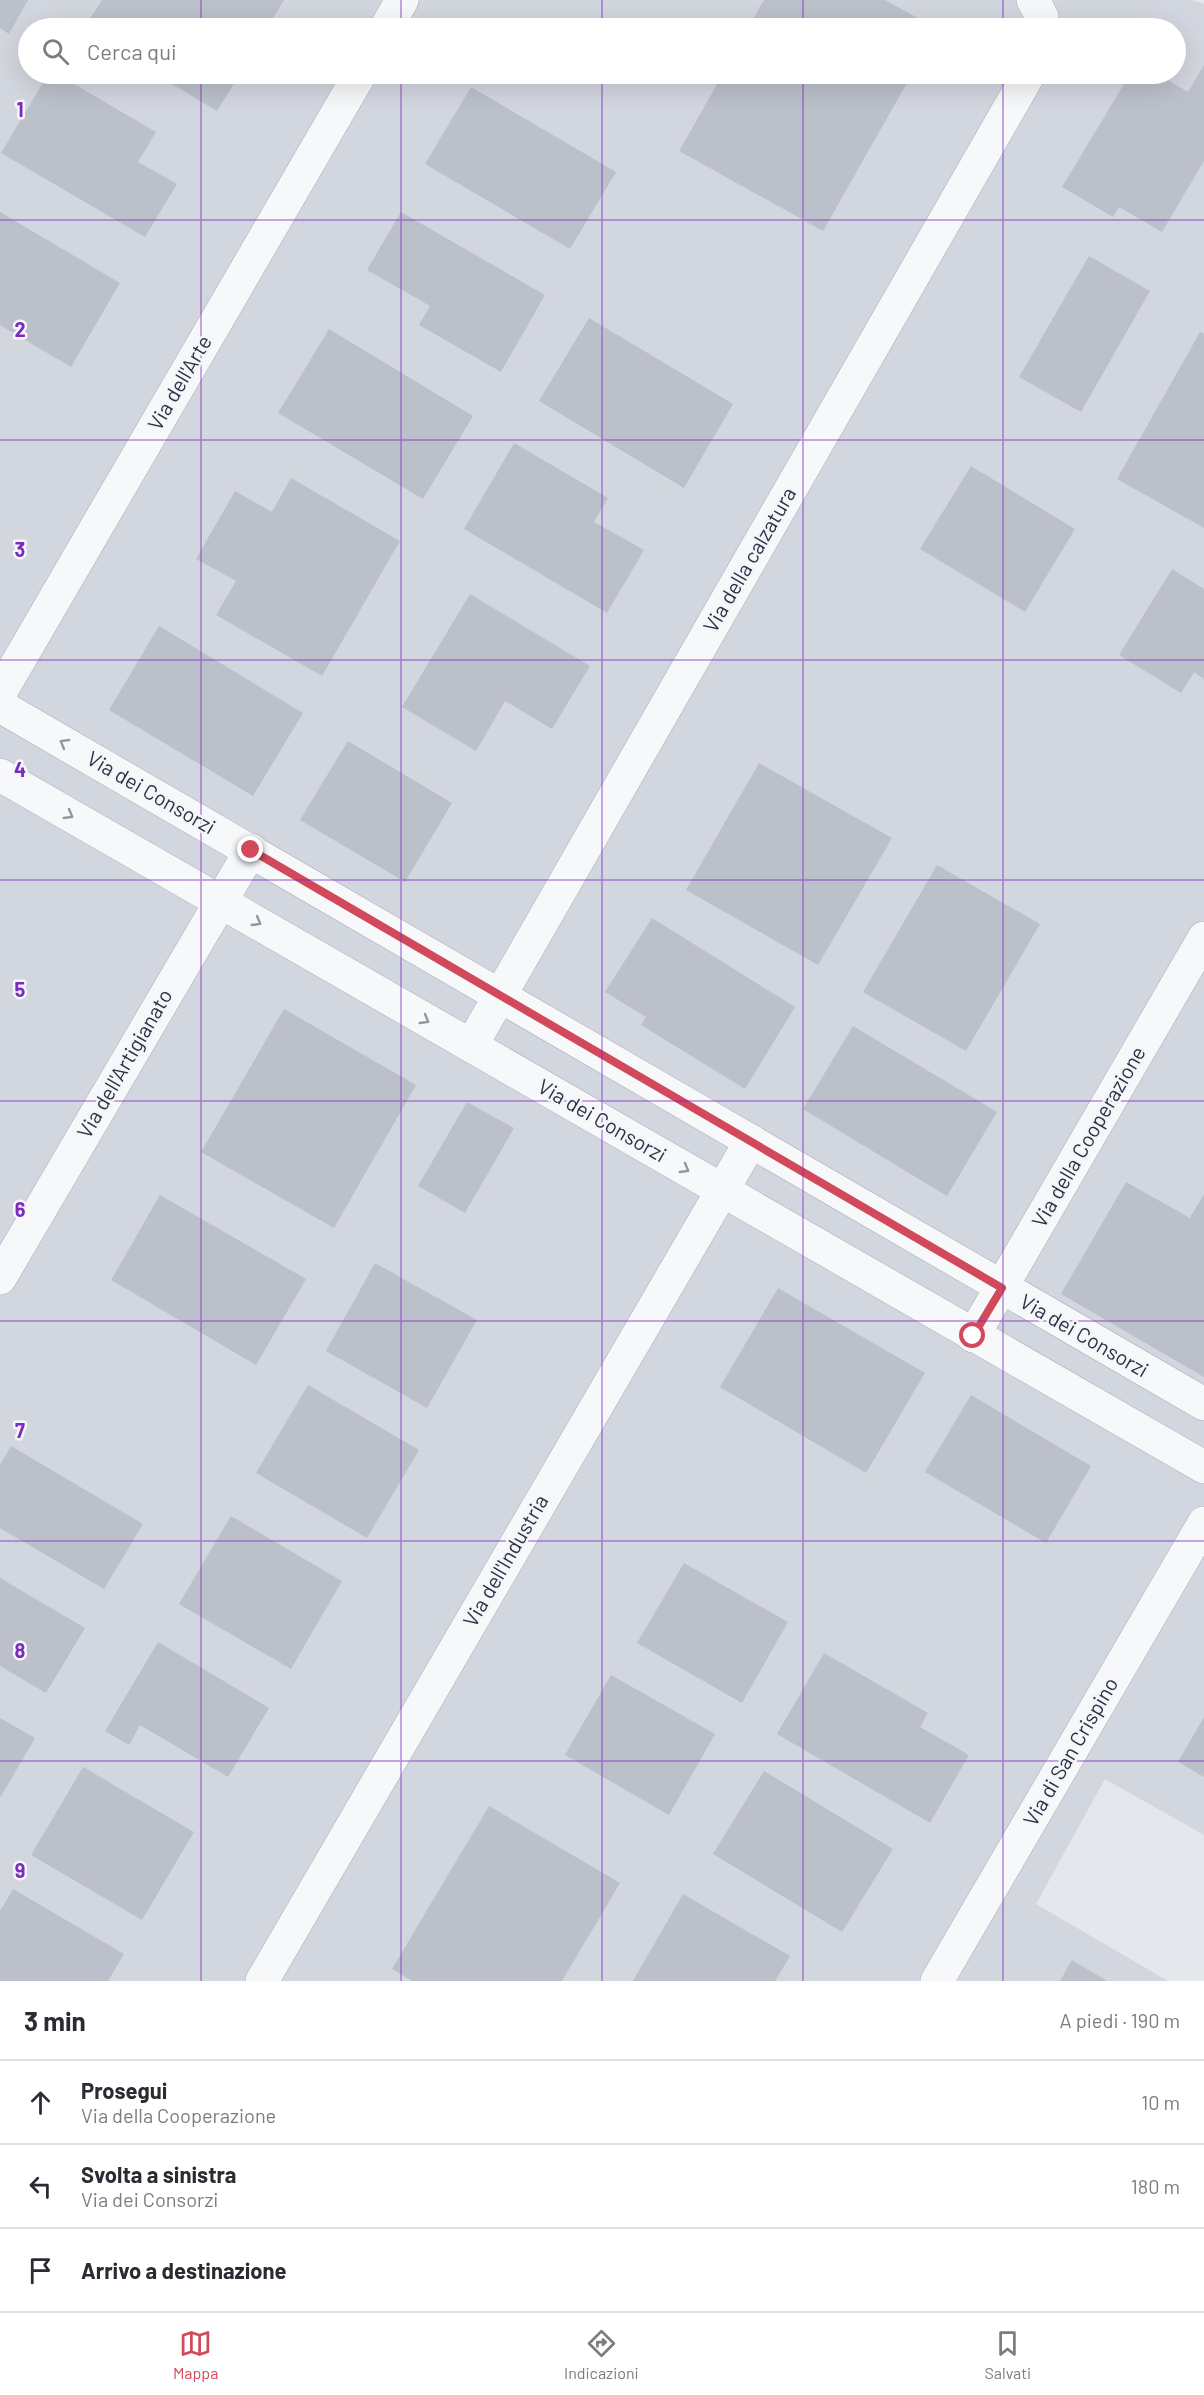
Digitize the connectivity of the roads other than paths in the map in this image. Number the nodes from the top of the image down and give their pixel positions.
1 (402, 0) edge
2 (1033, 0) edge
3 (392, 18) edge
4 (1042, 18) edge
5 (354, 84) edge
6 (1023, 84) edge
7 (0, 693) edge
8 (0, 706) edge
9 (0, 775) edge
10 (251, 850) junction
11 (221, 901) junction
12 (1204, 938) edge
13 (500, 996) junction
14 (471, 1046) junction
15 (751, 1141) junction
16 (722, 1190) junction
17 (0, 1278) edge
18 (1002, 1288) junction
19 (973, 1336) junction
20 (1204, 1404) edge
21 (1204, 1467) edge
22 (1204, 1523) edge
23 (262, 1981) edge
24 (938, 1981) edge

1 - 3 street
2 - 4 street
5 - 7 street, Via dell'Arte
6 - 13 street, Via della calzatura
10 -> 8 street, Via dei Consorzi
9 -> 11 street, Via dei Consorzi
10 - 11 street, Via dell'Artigianato
10 - 13 street, Via dei Consorzi
11 -> 14 street, Via dei Consorzi
11 - 17 street, Via dell'Artigianato
12 - 18 street, Via della Cooperazione
13 - 14 street, Via della calzatura
13 - 15 street, Via dei Consorzi
14 -> 16 street, Via dei Consorzi
15 - 16 street, Via dell'Industria
15 - 18 street, Via dei Consorzi
16 - 19 street, Via dei Consorzi
16 - 23 street, Via dell'Industria
18 - 19 street, Via della Cooperazione
18 - 20 street, Via dei Consorzi
19 - 21 street, Via dei Consorzi
22 - 24 street, Via di San Crispino

